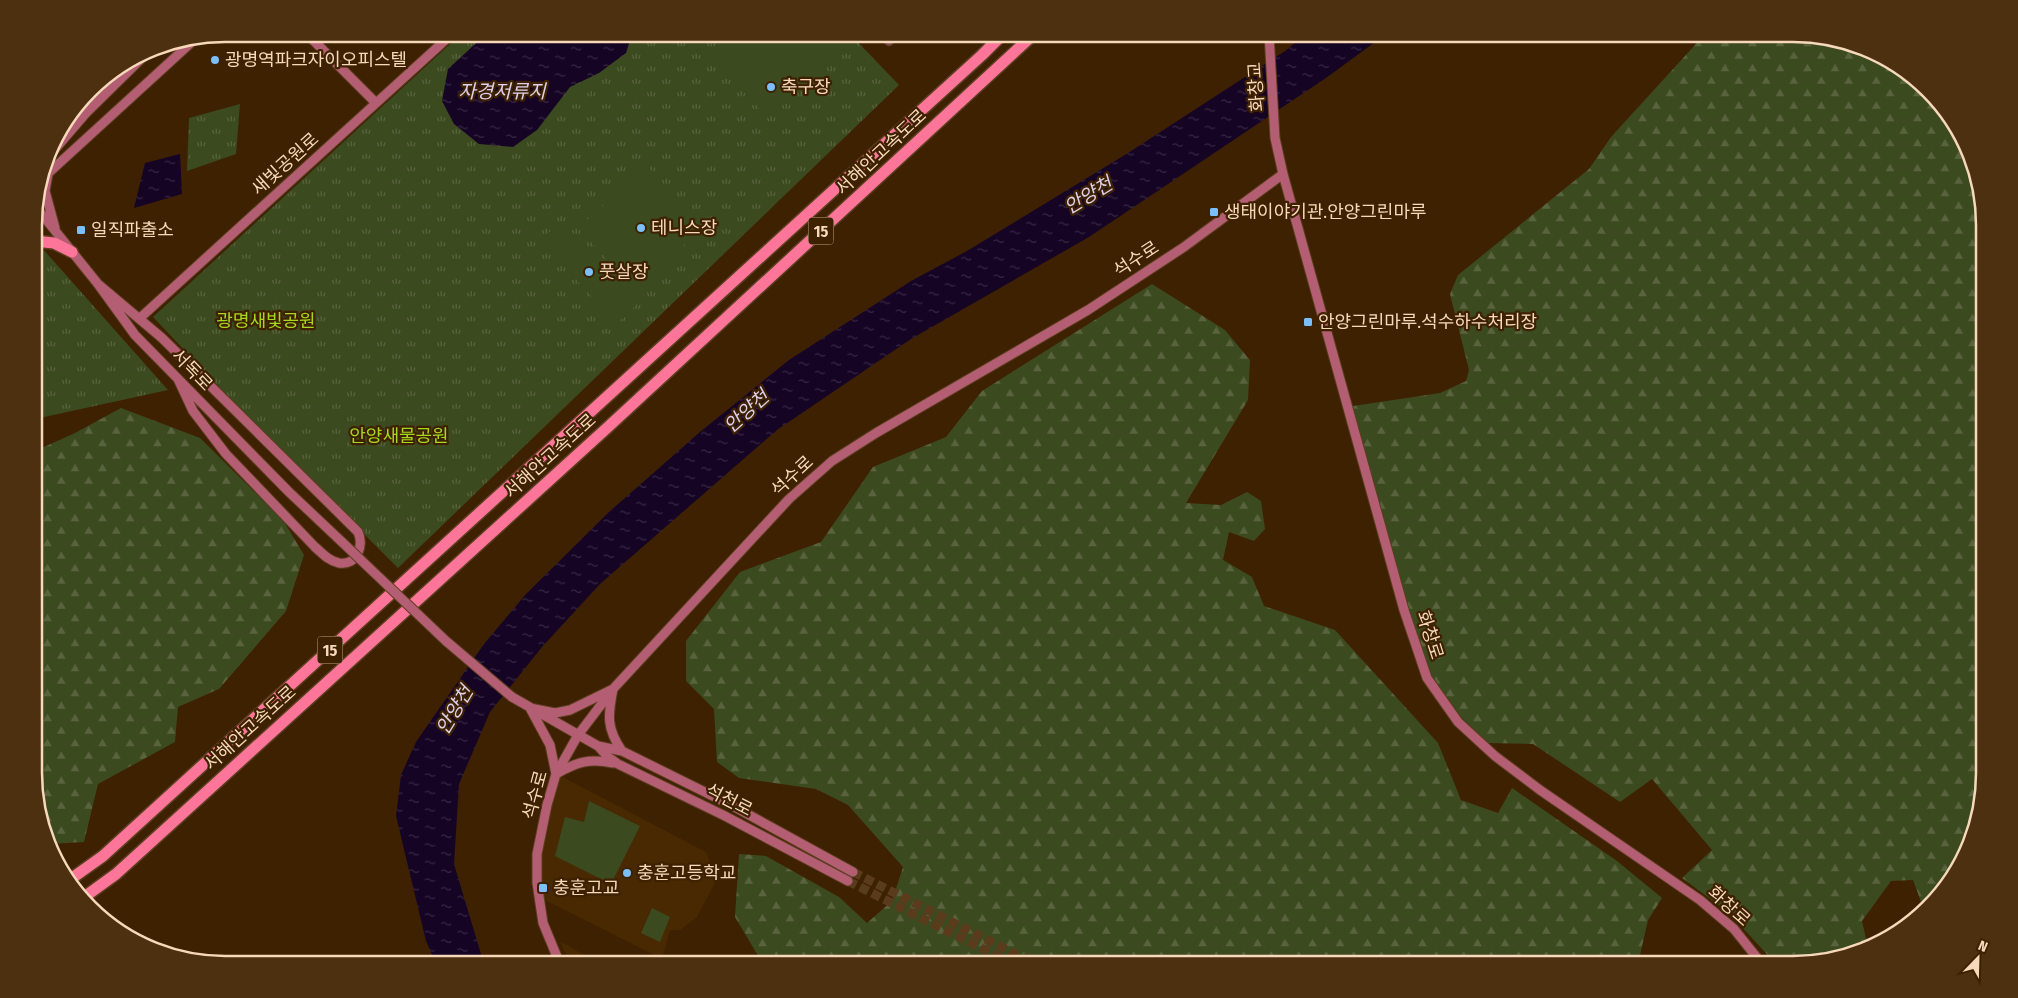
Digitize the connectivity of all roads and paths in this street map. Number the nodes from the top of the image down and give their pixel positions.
1 (315, 42) edge
2 (443, 42) edge
3 (995, 42) edge
4 (1025, 42) edge
5 (1269, 42) edge
6 (187, 47) edge
7 (129, 70) edge
8 (376, 103) junction
9 (86, 113) junction
10 (76, 119) edge
11 (65, 138) edge
12 (51, 172) edge
13 (1283, 174) junction
14 (45, 192) edge
15 (43, 215) edge
16 (57, 233) junction
17 (42, 242) edge
18 (72, 252) junction
19 (98, 284) junction
20 (140, 318) junction
21 (178, 379) junction
22 (613, 689) junction
23 (512, 697) joint
24 (530, 708) junction
25 (578, 734) junction
26 (598, 746) junction
27 (622, 751) junction
28 (618, 764) junction
29 (556, 774) junction
30 (853, 872) tunnel mouth
31 (75, 876) edge
32 (848, 881) tunnel mouth
33 (89, 894) edge
34 (557, 956) edge
35 (1756, 956) edge

1 - 8 street
2 - 8 street, 새빛공원로
3 - 31 highway, 서해안고속도로 / 15
4 - 33 highway, 서해안고속도로 / 15
5 - 13 street, 화창교
6 - 12 street
7 - 9 street
8 - 20 street, 새빛공원로
9 - 10 street
9 - 11 street
13 - 22 street, 석수로
13 - 35 street, 화창로
14 - 16 street
15 - 16 street, 서독로
16 - 18 street, 서독로
17 - 18 highway
18 - 19 street, 서독로
19 - 20 street
19 - 21 street, 서독로
20 - 21 street
21 - 23 street, 서독로, bridge
22 - 24 street
22 - 25 street, 석수로
22 - 27 street
23 - 24 street, 석천로
24 - 25 street, 석천로
24 - 29 street
25 - 26 street, 석천로
25 - 29 street, 석수로
26 - 27 street, 석천로
26 - 28 street, 석천로
27 - 30 street, 석천로
28 - 29 street
28 - 32 street, 석천로
29 - 34 street, 석수로

